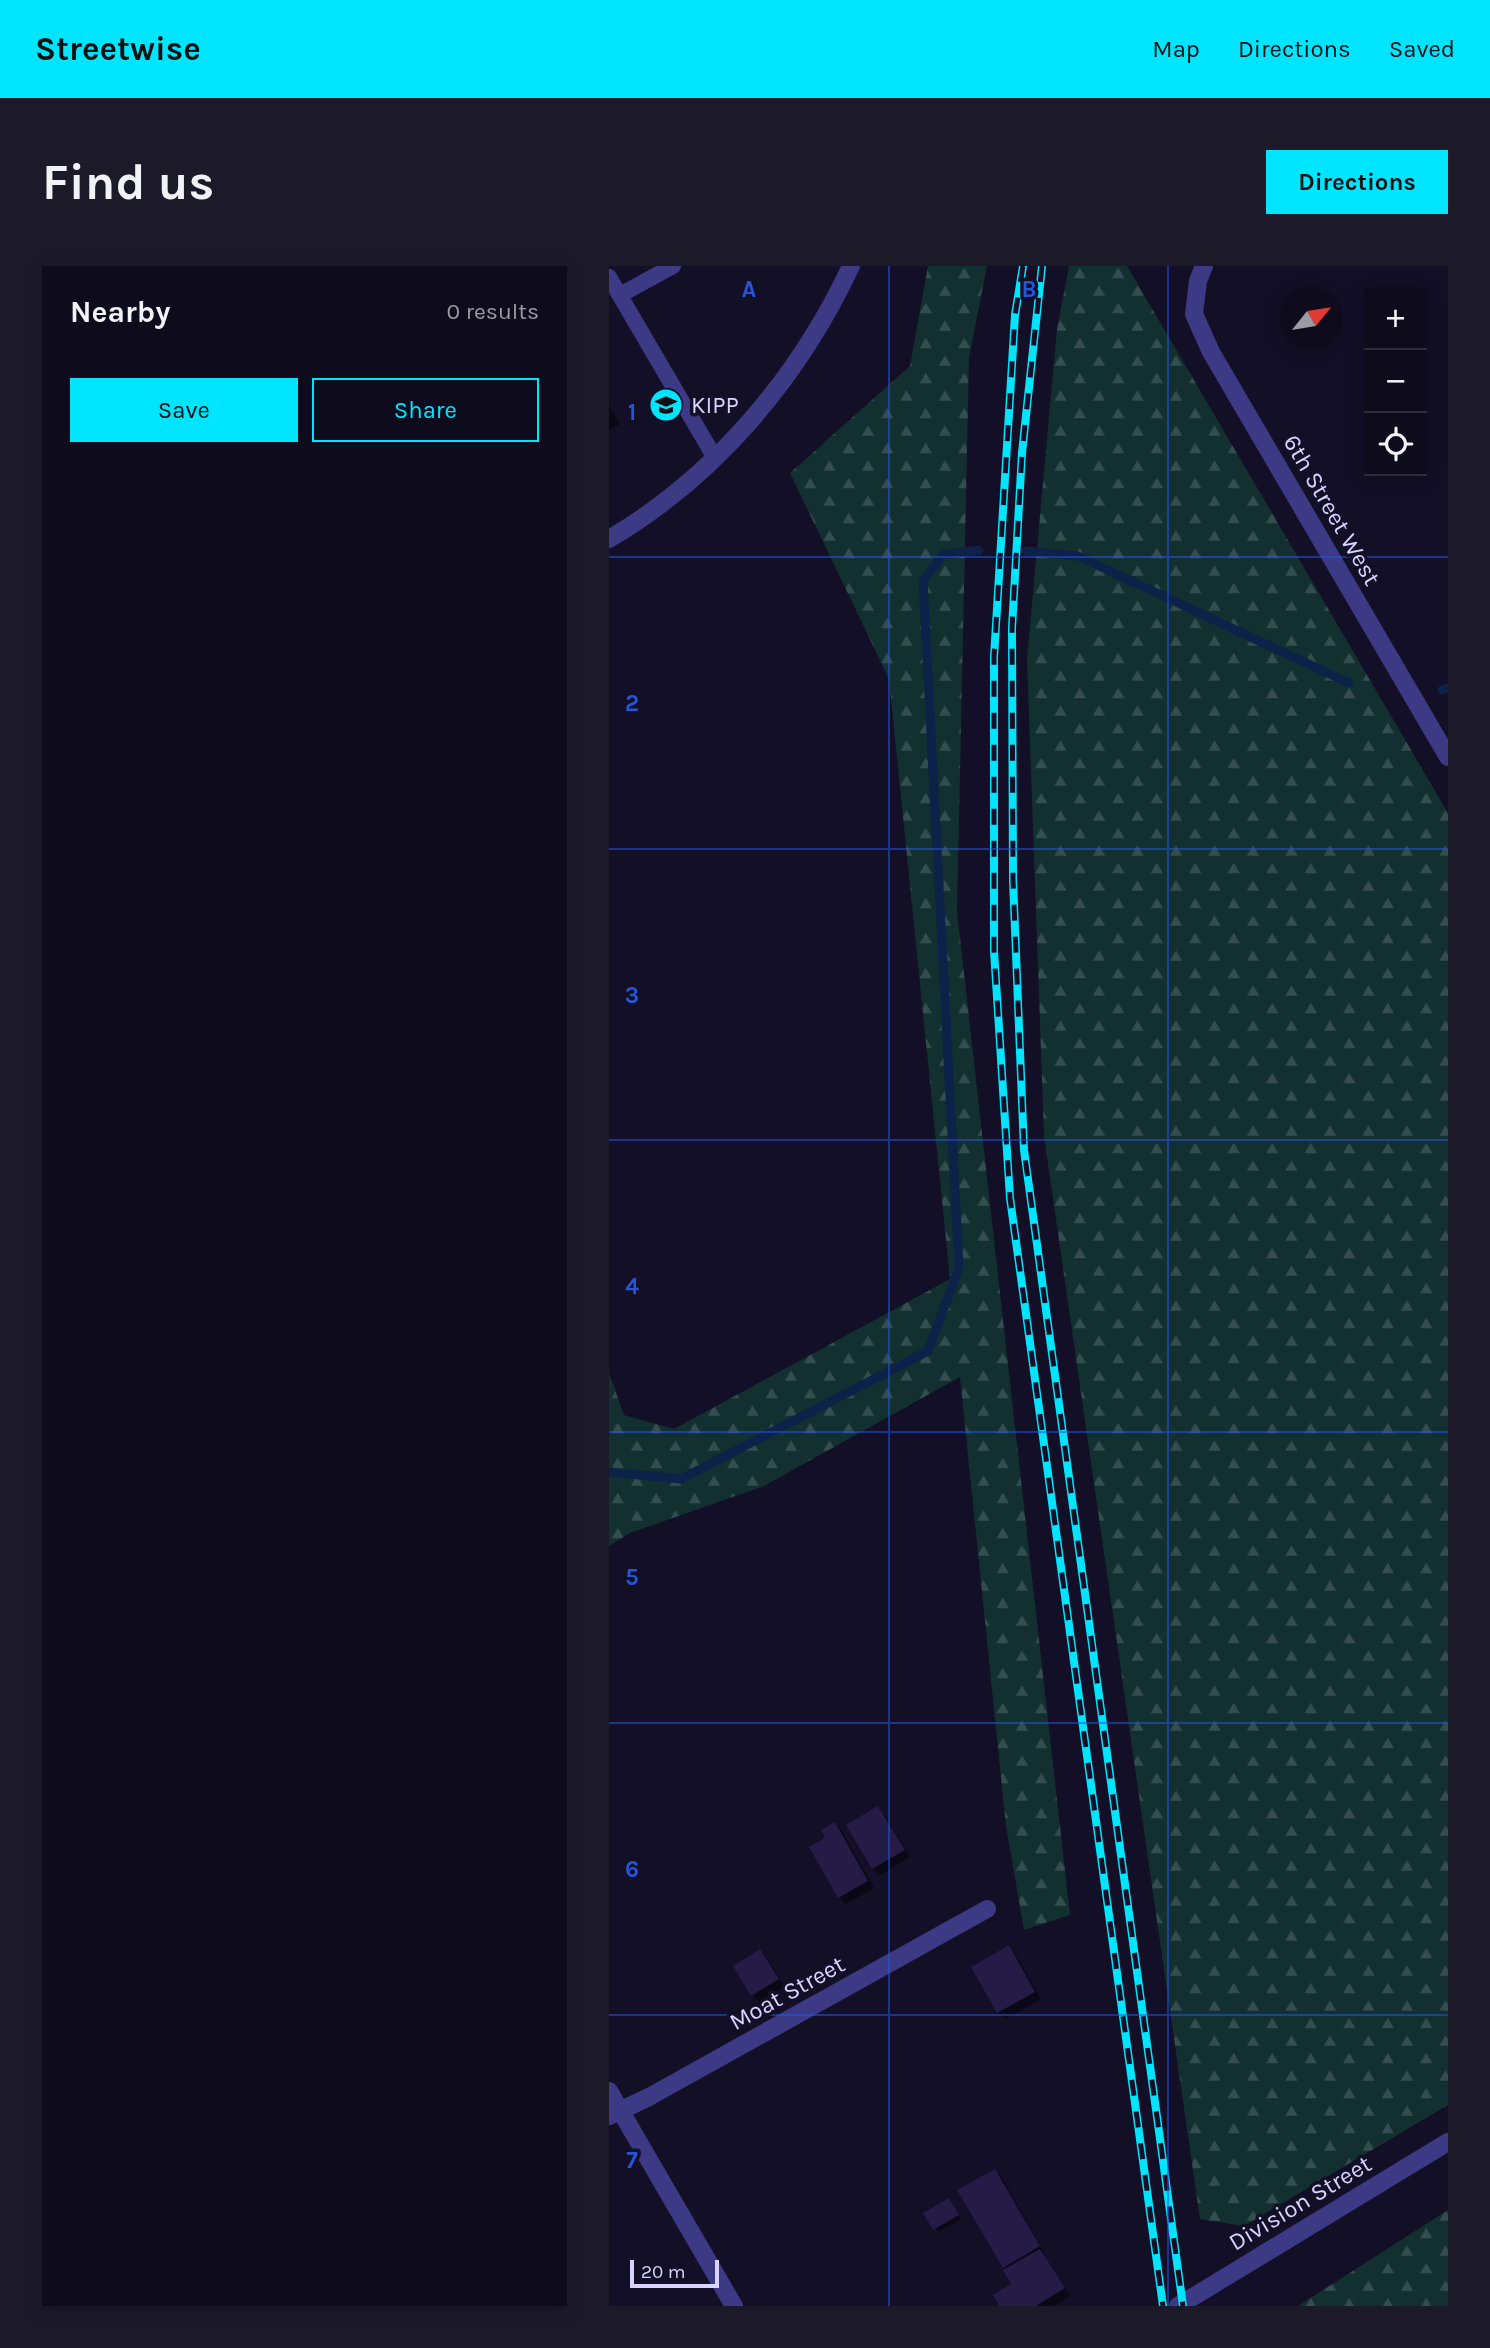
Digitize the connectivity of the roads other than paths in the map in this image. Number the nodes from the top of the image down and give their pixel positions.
1 (673, 266) edge
2 (851, 266) edge
3 (1201, 274) edge
4 (609, 277) edge
5 (620, 295) junction
6 (715, 458) junction
7 (609, 539) edge
8 (1448, 757) edge
9 (987, 1909) dead end
10 (609, 2091) edge
11 (615, 2114) edge
12 (1448, 2142) edge
13 (734, 2306) edge
14 (1178, 2306) edge

1 - 5 lane
2 - 6 street
3 - 8 street, 6th Street West
4 - 5 lane
5 - 6 lane
6 - 7 street
9 - 11 street, Moat Street
10 - 11 street
11 - 13 street
12 - 14 street, Division Street

